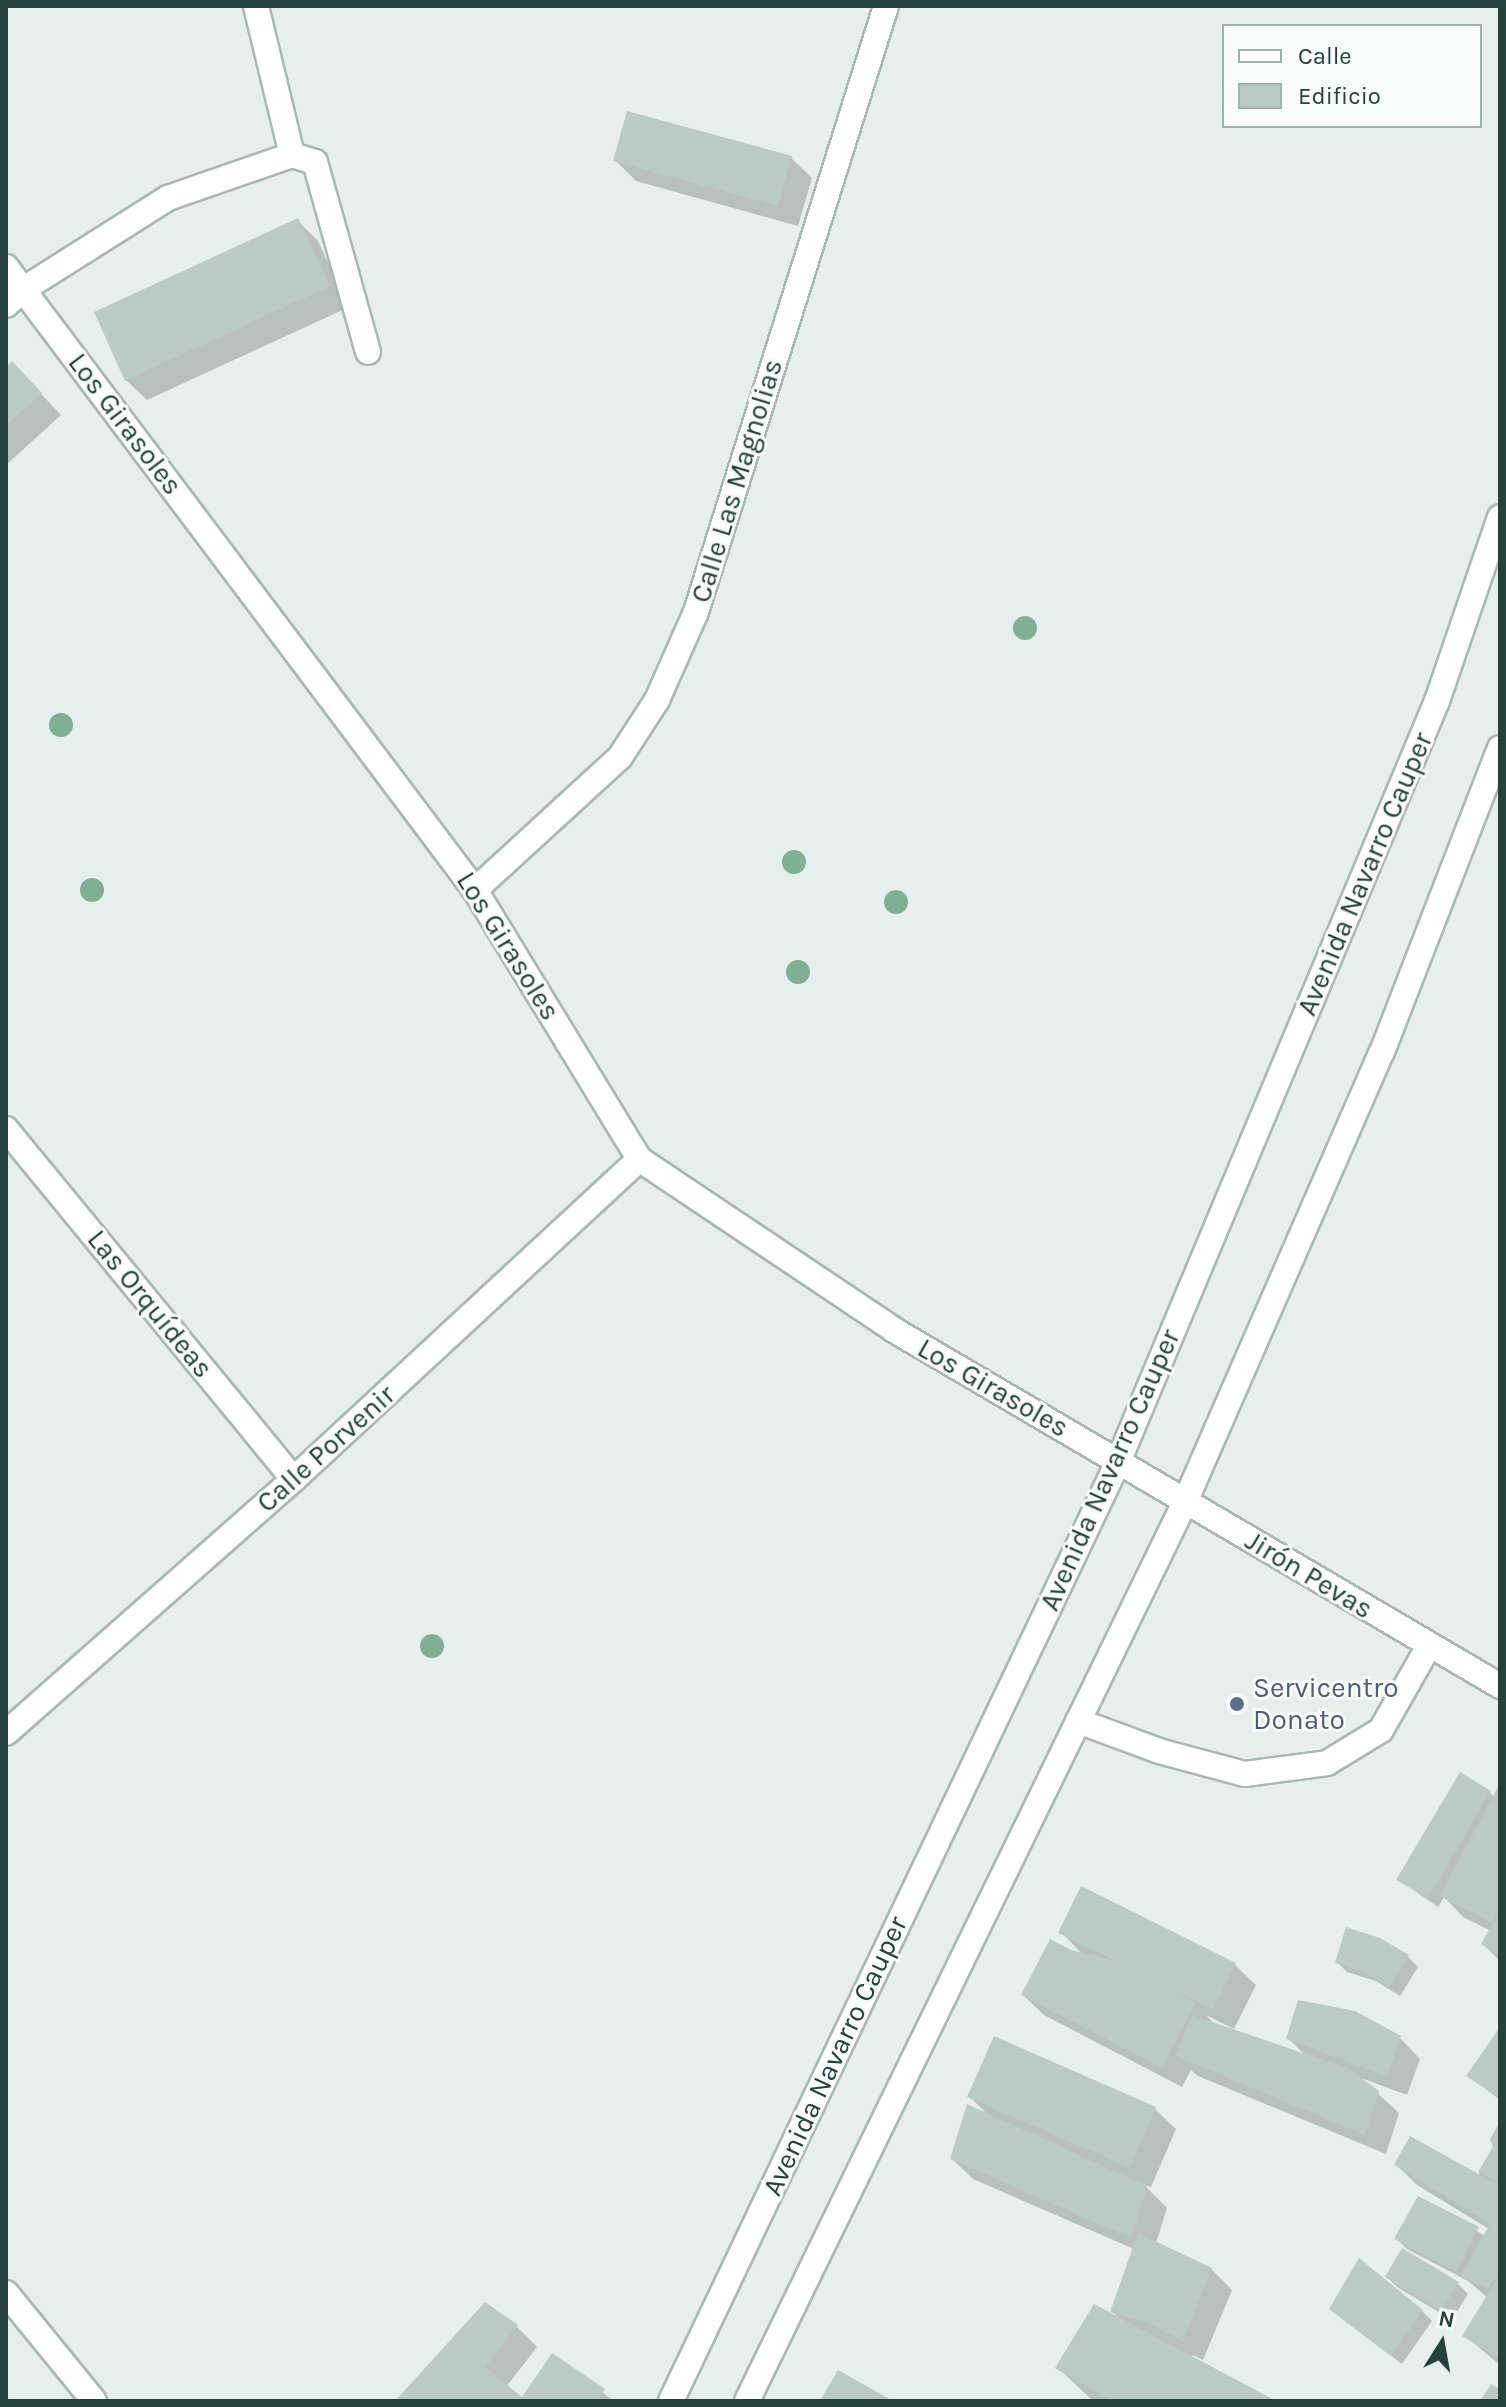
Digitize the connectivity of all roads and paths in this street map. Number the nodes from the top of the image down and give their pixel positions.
1 (256, 6) edge
2 (886, 6) edge
3 (292, 155) junction
4 (6, 267) edge
5 (15, 297) edge
6 (368, 352) dead end
7 (1500, 517) edge
8 (1500, 748) edge
9 (475, 890) junction
10 (6, 1129) edge
11 (639, 1159) junction
12 (1118, 1462) junction
13 (294, 1479) junction
14 (1185, 1502) junction
15 (1429, 1646) junction
16 (1500, 1686) edge
17 (1078, 1721) junction
18 (6, 1733) edge
19 (6, 2293) edge
20 (94, 2401) edge
21 (671, 2401) edge
22 (747, 2401) edge

1 - 3 street
2 - 9 street, Calle Las Magnolias
3 - 5 street
3 - 6 street
4 - 5 street, Los Girasoles
5 - 9 street, Los Girasoles
7 - 12 street, Avenida Navarro Cauper
8 - 14 street
9 - 11 street, Los Girasoles
10 - 13 street, Las Orquídeas
11 - 12 street, Los Girasoles
11 - 13 street, Calle Porvenir
12 - 14 street, Jirón Pevas
12 - 21 street, Avenida Navarro Cauper
13 - 18 street, Calle Porvenir
14 - 15 street, Jirón Pevas
14 - 17 street
15 - 16 street, Jirón Pevas
15 - 17 street
17 - 22 street
19 - 20 street

